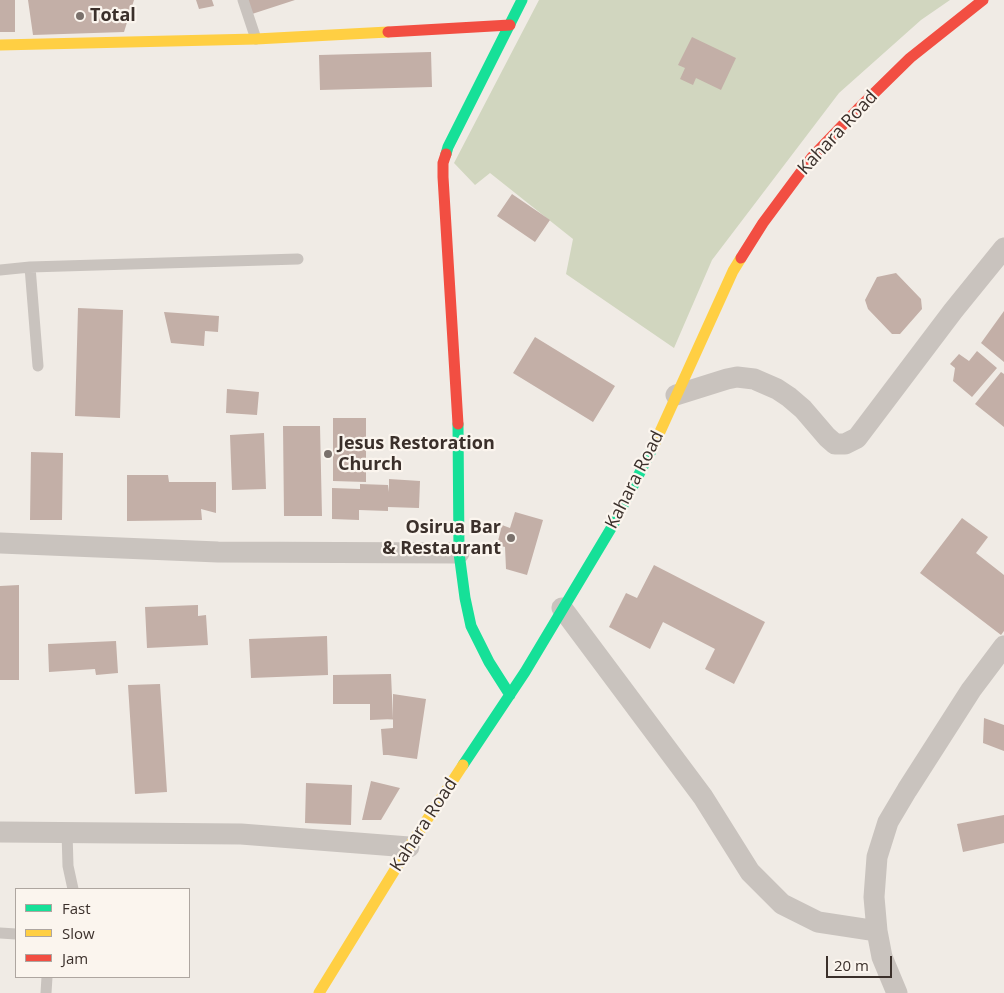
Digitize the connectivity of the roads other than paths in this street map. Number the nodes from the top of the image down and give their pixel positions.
1 (243, 0) edge
2 (522, 0) edge
3 (984, 0) edge
4 (510, 25) junction
5 (256, 39) junction
6 (0, 45) edge
7 (1004, 248) edge
8 (298, 259) dead end
9 (30, 267) junction
10 (0, 270) edge
11 (38, 366) dead end
12 (676, 395) junction
13 (0, 543) edge
14 (459, 553) junction
15 (562, 608) junction
16 (1004, 646) edge
17 (510, 695) junction
18 (0, 832) edge
19 (67, 832) junction
20 (409, 847) junction
21 (73, 888) edge
22 (877, 931) junction
23 (0, 933) edge
24 (15, 934) edge
25 (47, 978) edge
26 (46, 993) edge
27 (319, 993) edge
28 (897, 993) edge

1 - 5 lane
2 - 4 street
3 - 12 street, Kahara Road
4 - 5 street
4 - 14 street
5 - 6 street
7 - 12 street
8 - 9 lane
9 - 10 lane
9 - 11 lane
12 - 15 street, Kahara Road
13 - 14 street
14 - 17 street
15 - 17 street, Kahara Road
15 - 22 street
16 - 22 street
17 - 20 street, Kahara Road
18 - 19 street
19 - 20 street
19 - 21 lane
20 - 27 street, Kahara Road
22 - 28 street
23 - 24 lane
25 - 26 lane

